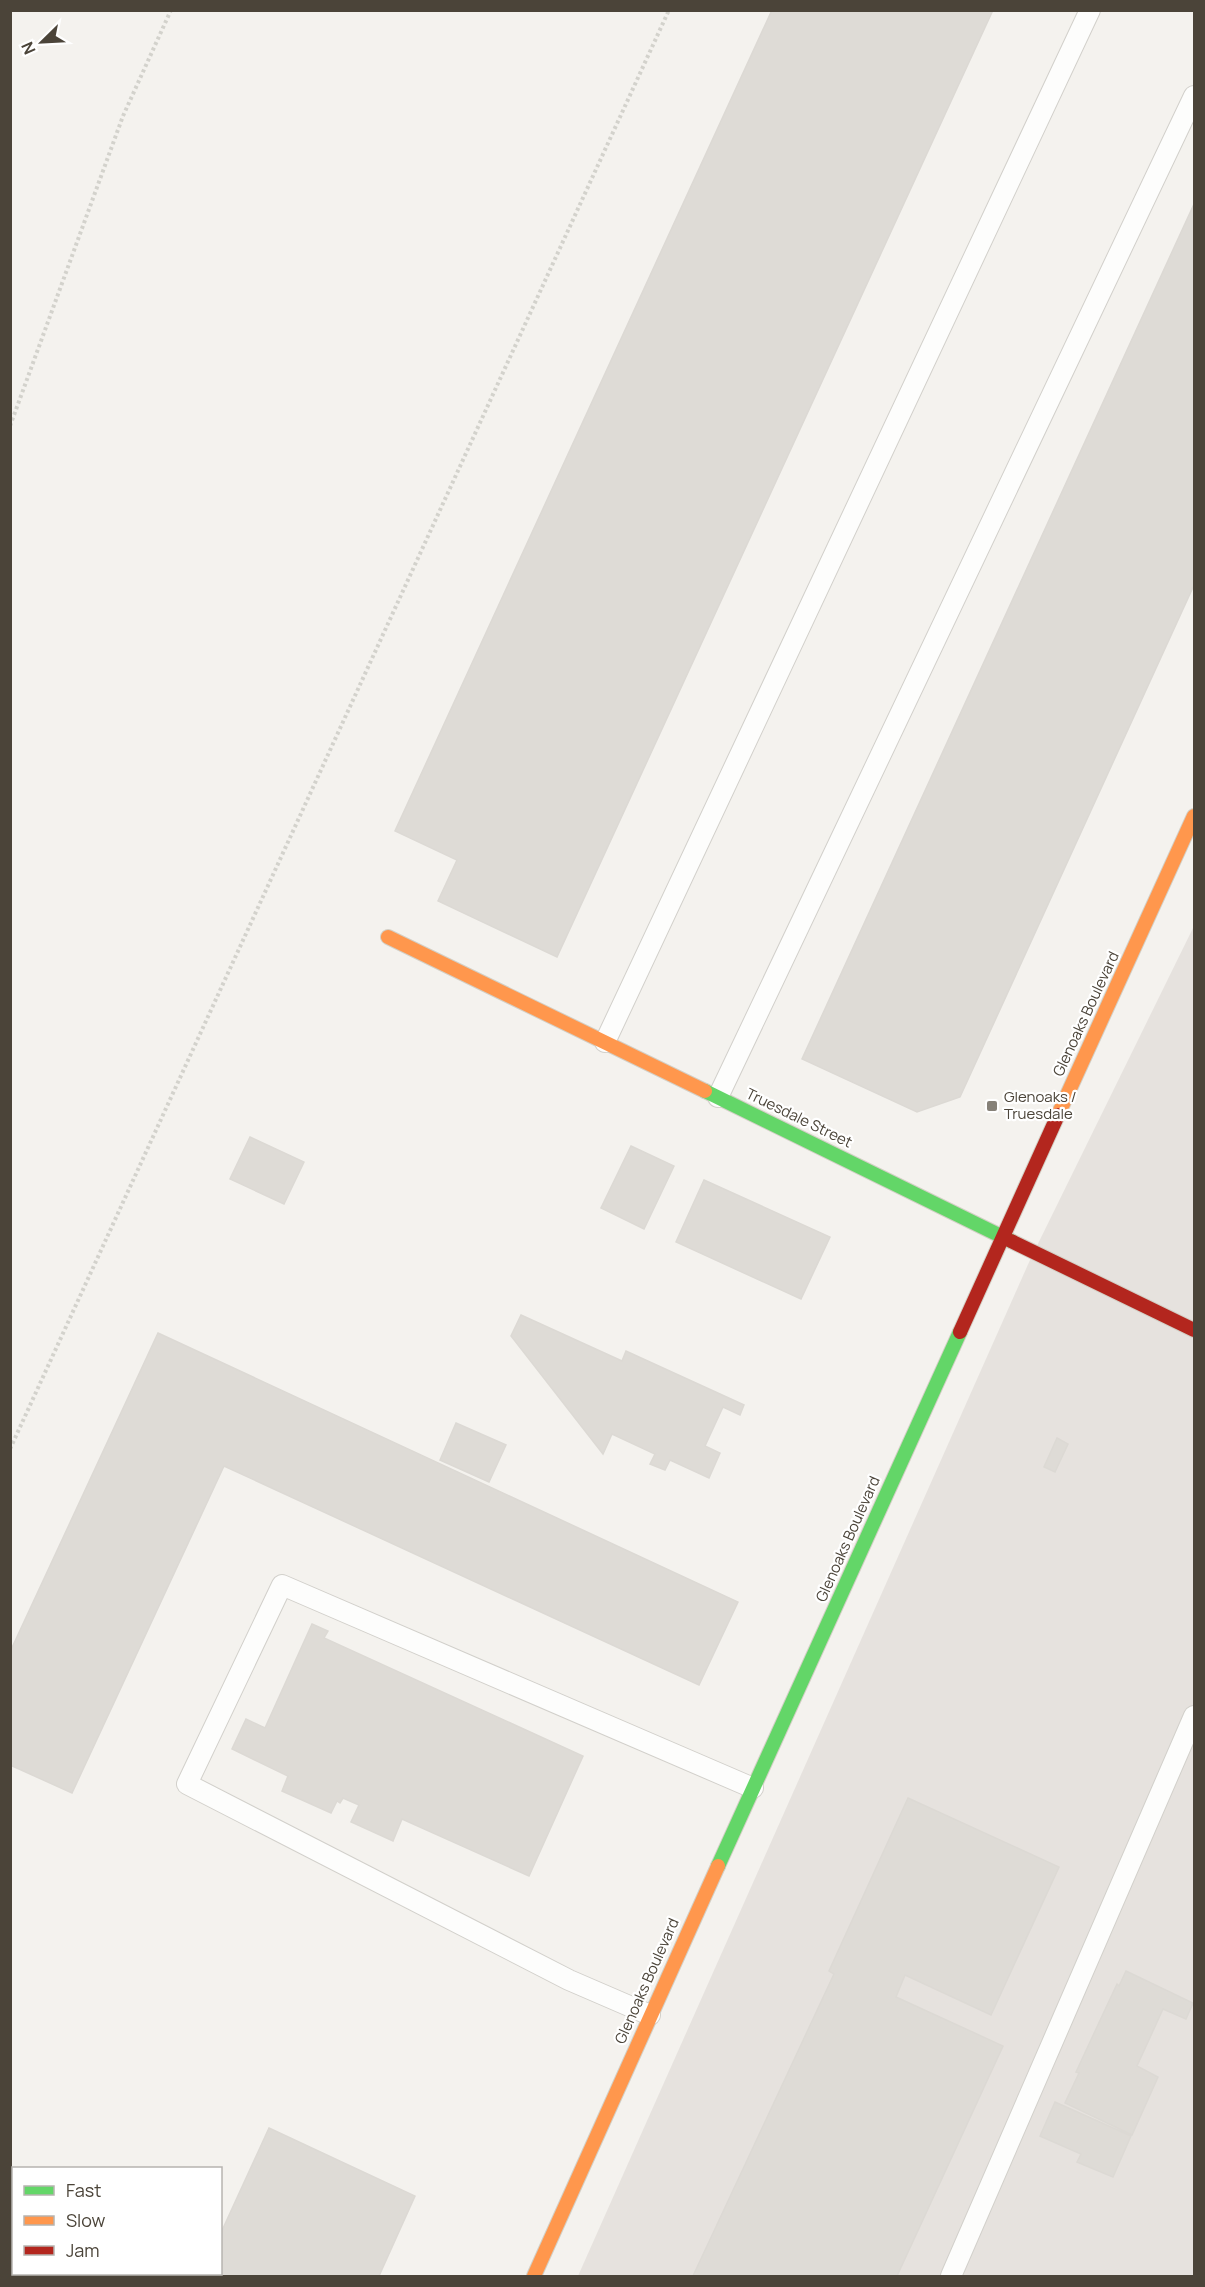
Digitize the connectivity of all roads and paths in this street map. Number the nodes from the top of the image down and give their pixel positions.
1 (171, 10) edge
2 (669, 10) edge
3 (1090, 10) edge
4 (1194, 96) edge
5 (10, 426) edge
6 (1194, 816) edge
7 (388, 937) dead end
8 (605, 1042) junction
9 (718, 1097) junction
10 (1003, 1236) junction
11 (1194, 1330) edge
12 (10, 1449) edge
13 (1194, 1716) edge
14 (753, 1788) junction
15 (650, 2015) junction
16 (534, 2277) edge
17 (951, 2277) edge

1 - 5 path
2 - 12 path
3 - 8 lane
4 - 9 lane
6 - 10 main road, Glenoaks Boulevard
7 - 8 main road, Truesdale Street
8 - 9 main road, Truesdale Street
9 - 10 main road, Truesdale Street
10 - 11 main road, Truesdale Street
10 - 14 main road, Glenoaks Boulevard
13 - 17 lane
14 - 15 main road, Glenoaks Boulevard
14 - 15 lane
15 - 16 main road, Glenoaks Boulevard

